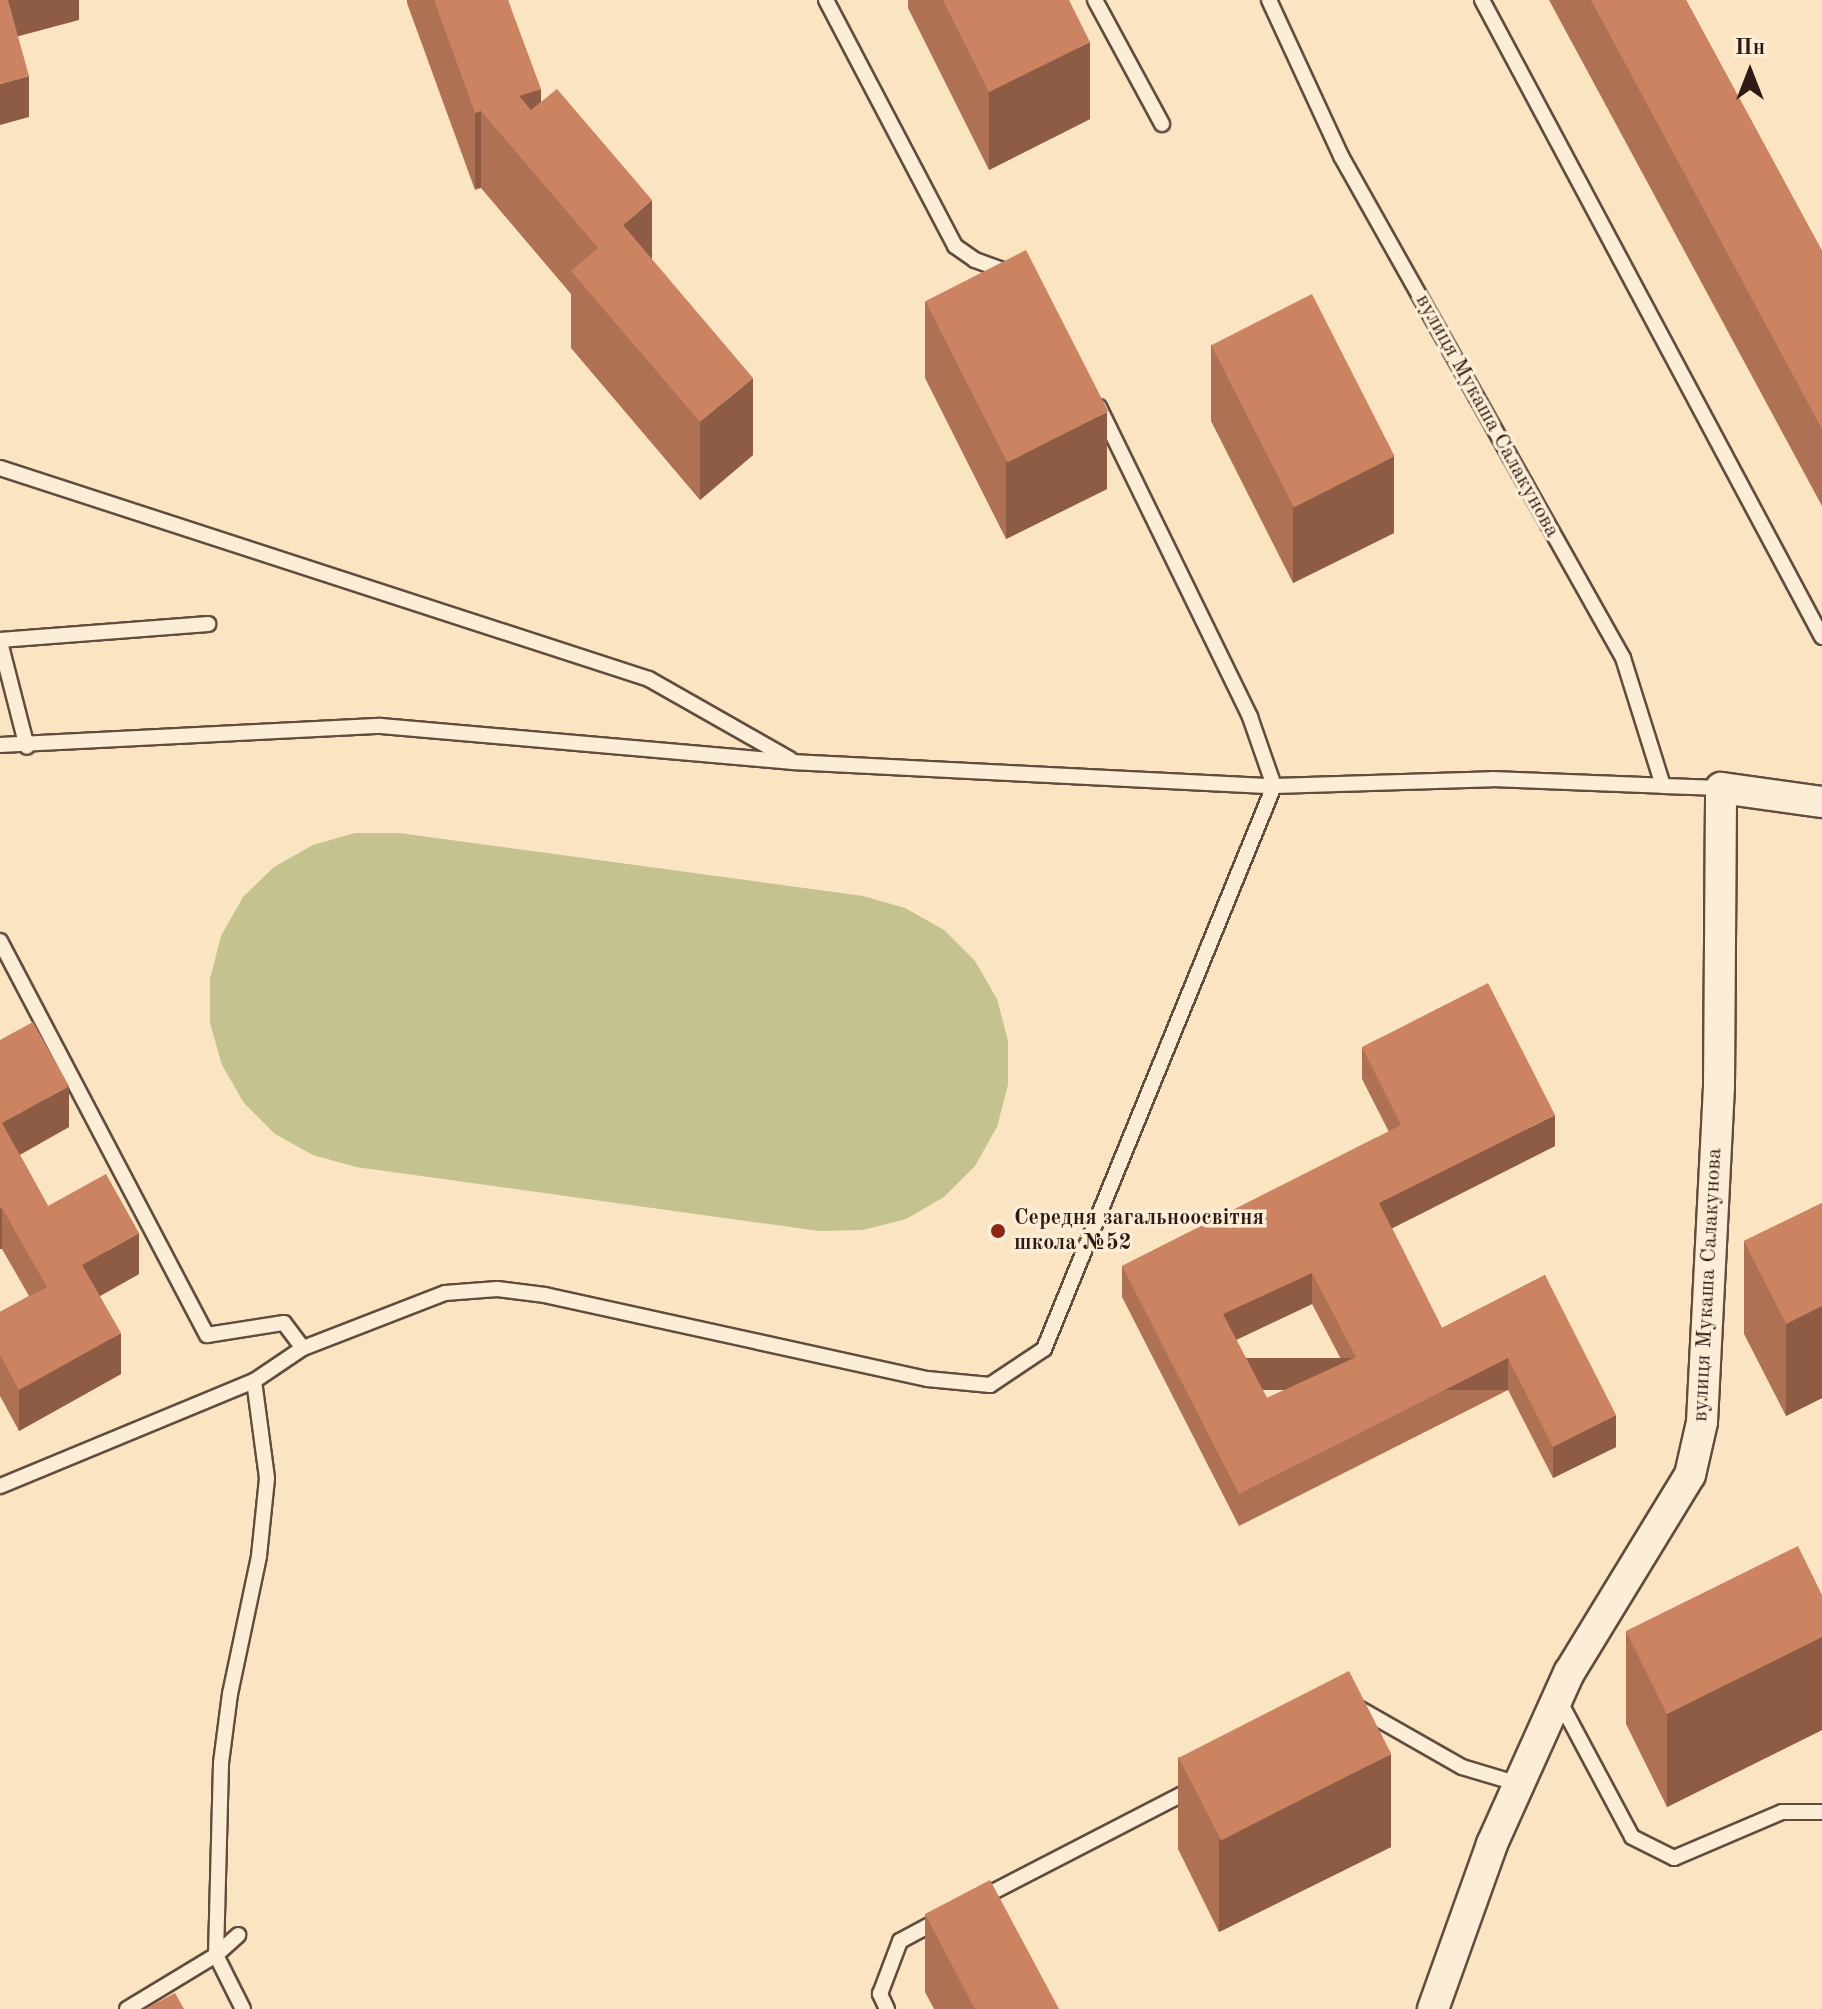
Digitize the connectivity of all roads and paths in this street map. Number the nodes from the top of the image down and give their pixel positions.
1 (826, 0) edge
2 (1095, 0) edge
3 (1269, 0) edge
4 (1482, 0) edge
5 (1162, 124) dead end
6 (1027, 279) edge
7 (1093, 396) edge
8 (0, 468) edge
9 (208, 624) dead end
10 (1822, 637) edge
11 (0, 641) edge
12 (0, 745) edge
13 (27, 747) junction
14 (793, 762) junction
15 (1274, 786) junction
16 (1663, 786) junction
17 (1721, 788) junction
18 (1822, 802) edge
19 (0, 941) edge
20 (303, 1348) junction
21 (254, 1381) junction
22 (0, 1486) edge
23 (1557, 1697) junction
24 (1343, 1712) edge
25 (1206, 1782) edge
26 (1519, 1784) junction
27 (1822, 1812) edge
28 (970, 1903) edge
29 (956, 1911) edge
30 (238, 1935) dead end
31 (216, 1955) junction
32 (127, 2009) edge
33 (243, 2009) edge
34 (887, 2009) edge
35 (1433, 2009) edge

1 - 6 lane
2 - 5 lane
3 - 16 lane, вулиця Мукаша Салакунова
4 - 10 lane
7 - 15 lane
8 - 14 lane
9 - 11 lane
11 - 13 lane
12 - 13 lane
13 - 14 lane
14 - 15 lane
15 - 16 lane
15 - 20 lane
16 - 17 lane
17 - 18 street
17 - 23 street, вулиця Мукаша Салакунова
19 - 20 lane
20 - 21 lane
21 - 22 lane
21 - 31 lane
23 - 26 street, вулиця Мукаша Салакунова
23 - 27 lane
24 - 26 lane
25 - 28 lane
26 - 35 street, вулиця Мукаша Салакунова
29 - 34 lane
30 - 31 lane
31 - 32 lane
31 - 33 lane

